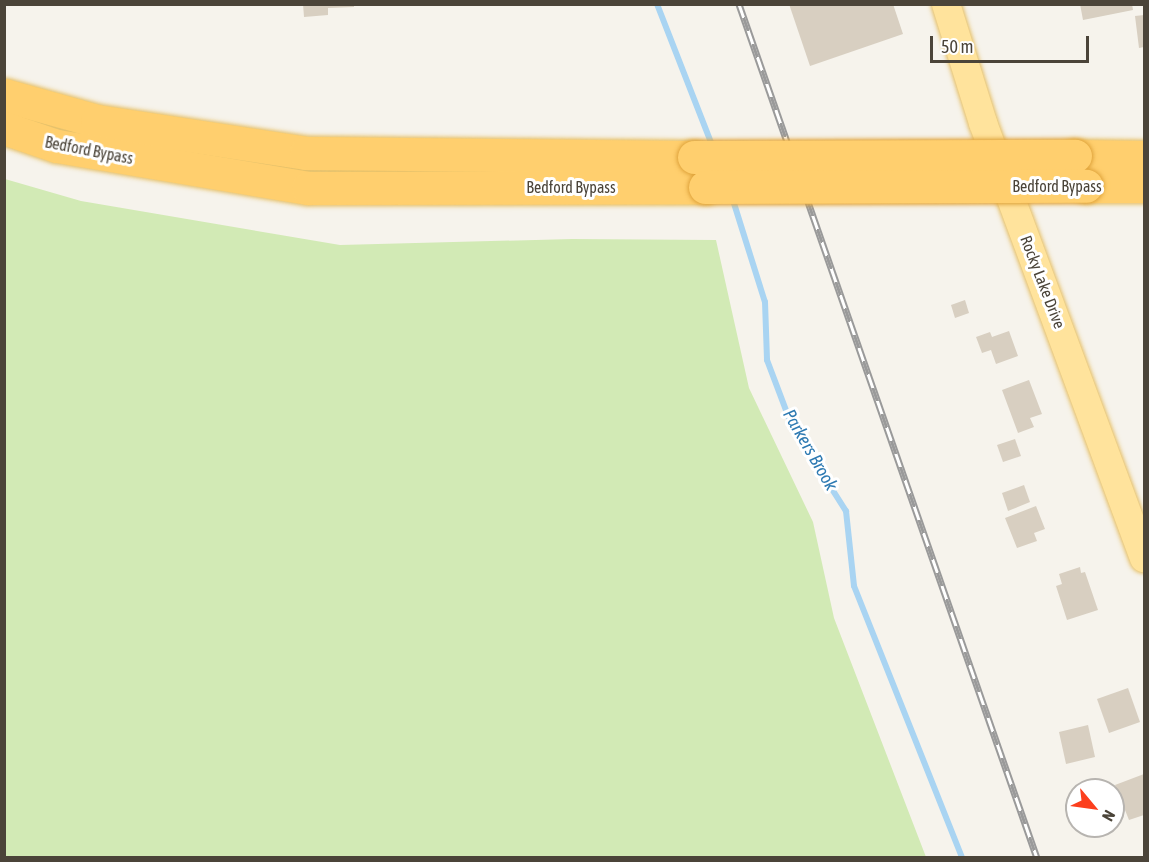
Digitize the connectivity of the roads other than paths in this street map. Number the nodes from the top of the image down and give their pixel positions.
1 (946, 4) edge
2 (4, 95) edge
3 (4, 128) edge
4 (1144, 157) edge
5 (1081, 171) junction
6 (1144, 186) edge
7 (1144, 558) edge

1 - 7 main road, Rocky Lake Drive
2 - 5 highway, Bedford Bypass, bridge
3 - 5 highway, Bedford Bypass, bridge
4 - 5 highway, Bedford Bypass
5 - 6 highway, Bedford Bypass

